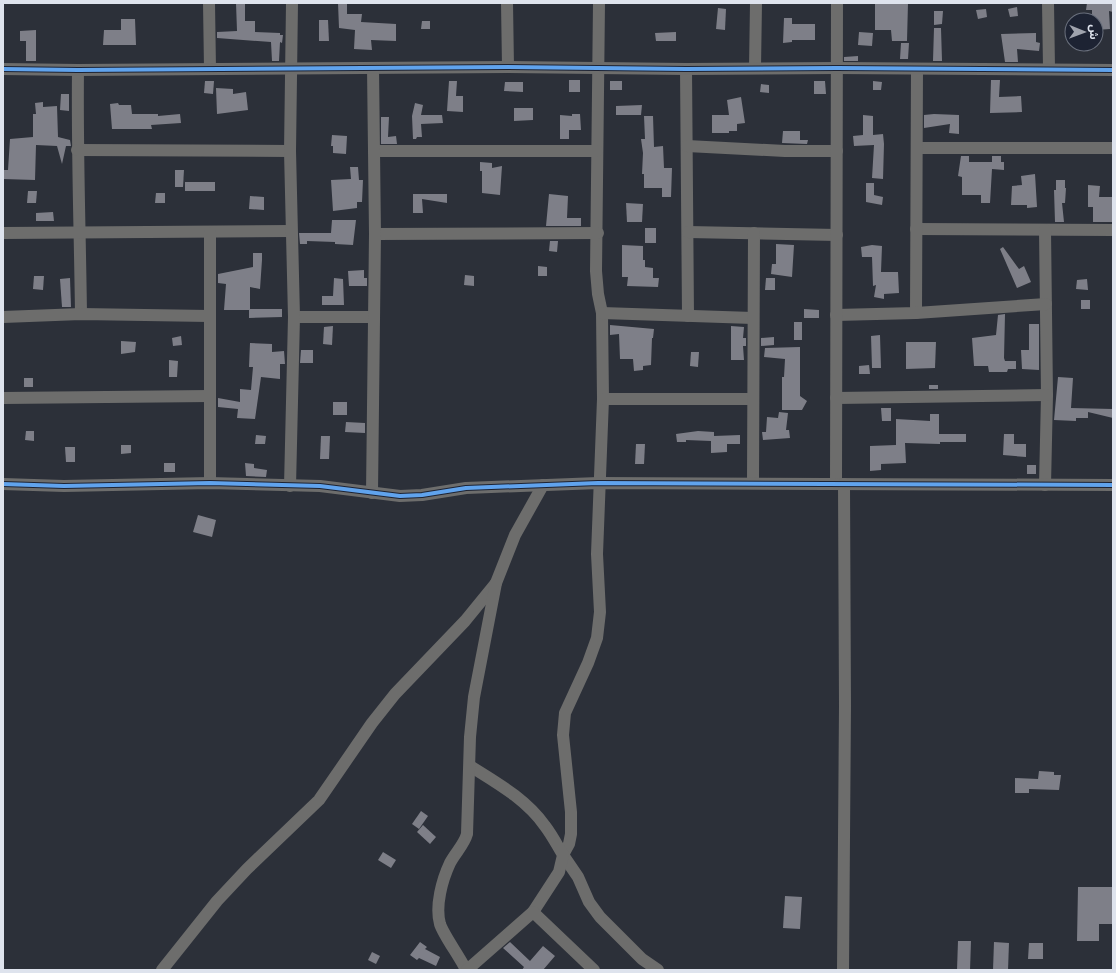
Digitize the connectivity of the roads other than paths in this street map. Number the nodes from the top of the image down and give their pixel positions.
1 (209, 3) edge
2 (292, 3) edge
3 (508, 3) edge
4 (599, 3) edge
5 (756, 3) edge
6 (837, 3) edge
7 (1048, 3) edge
8 (508, 67) junction
9 (291, 68) junction
10 (373, 68) junction
11 (599, 68) junction
12 (755, 68) junction
13 (838, 68) junction
14 (1049, 68) junction
15 (3, 69) edge
16 (210, 69) junction
17 (917, 69) junction
18 (78, 70) junction
19 (686, 70) junction
20 (1113, 70) edge
21 (687, 146) junction
22 (917, 148) junction
23 (1113, 148) edge
24 (77, 150) junction
25 (290, 151) junction
26 (374, 151) junction
27 (597, 151) junction
28 (837, 151) junction
29 (916, 229) junction
30 (1045, 230) junction
31 (1113, 230) edge
32 (291, 231) junction
33 (3, 232) edge
34 (210, 232) junction
35 (598, 232) junction
36 (688, 232) junction
37 (80, 233) junction
38 (754, 233) junction
39 (375, 234) junction
40 (837, 235) junction
41 (1046, 304) junction
42 (602, 313) junction
43 (916, 313) junction
44 (81, 314) junction
45 (209, 316) junction
46 (688, 316) junction
47 (836, 316) junction
48 (3, 317) edge
49 (294, 317) junction
50 (374, 317) junction
51 (753, 318) junction
52 (1047, 395) junction
53 (210, 396) junction
54 (3, 398) edge
55 (836, 398) junction
56 (603, 399) junction
57 (753, 399) junction
58 (753, 482) junction
59 (210, 483) junction
60 (598, 483) junction
61 (3, 484) edge
62 (840, 484) junction
63 (543, 485) junction
64 (1045, 485) junction
65 (1113, 485) edge
66 (290, 486) junction
67 (372, 493) junction
68 (496, 583) junction
69 (470, 766) junction
70 (563, 855) junction
71 (533, 912) junction
72 (162, 970) edge
73 (467, 970) edge
74 (594, 970) edge
75 (658, 970) edge
76 (843, 970) edge

1 - 16 street
2 - 9 street
3 - 8 street
4 - 11 street
5 - 12 street
6 - 13 street
7 - 14 street
8 - 10 street
8 - 11 street
9 - 10 street
9 - 16 street
9 - 25 street
10 - 26 street
11 - 19 street
11 - 27 street
12 - 13 street
12 - 19 street
13 - 17 street
13 - 28 street
14 - 17 street
14 - 20 street
15 - 18 street
16 - 18 street
17 - 22 street
18 - 24 street
19 - 21 street
21 - 28 street
21 - 36 street
22 - 23 street
22 - 29 street
24 - 25 street
24 - 37 street
25 - 32 street
26 - 27 street
26 - 39 street
27 - 35 street
28 - 40 street
29 - 30 street
29 - 43 street
30 - 31 street
30 - 41 street
32 - 34 street
32 - 49 street
33 - 37 street
34 - 37 street
34 - 45 street
35 - 39 street
35 - 42 street
36 - 38 street
36 - 46 street
37 - 44 street
38 - 40 street
38 - 51 street
39 - 50 street
40 - 47 street
41 - 43 street
41 - 52 street
42 - 46 street
42 - 56 street
43 - 47 street
44 - 45 street
44 - 48 street
45 - 53 street
46 - 51 street
47 - 55 street
49 - 50 street
49 - 66 street
50 - 67 street
51 - 57 street
52 - 55 street
52 - 64 street
53 - 54 street
53 - 59 street
55 - 62 street
56 - 57 street
56 - 60 street
57 - 58 street
58 - 60 street
58 - 62 street
59 - 61 street
59 - 66 street
60 - 63 street
60 - 70 street
62 - 64 street
62 - 76 street
63 - 67 street
63 - 68 street
64 - 65 street
66 - 67 street
68 - 69 street
68 - 72 street
69 - 70 street
69 - 73 street
70 - 71 street
70 - 75 street
71 - 73 street
71 - 74 street

